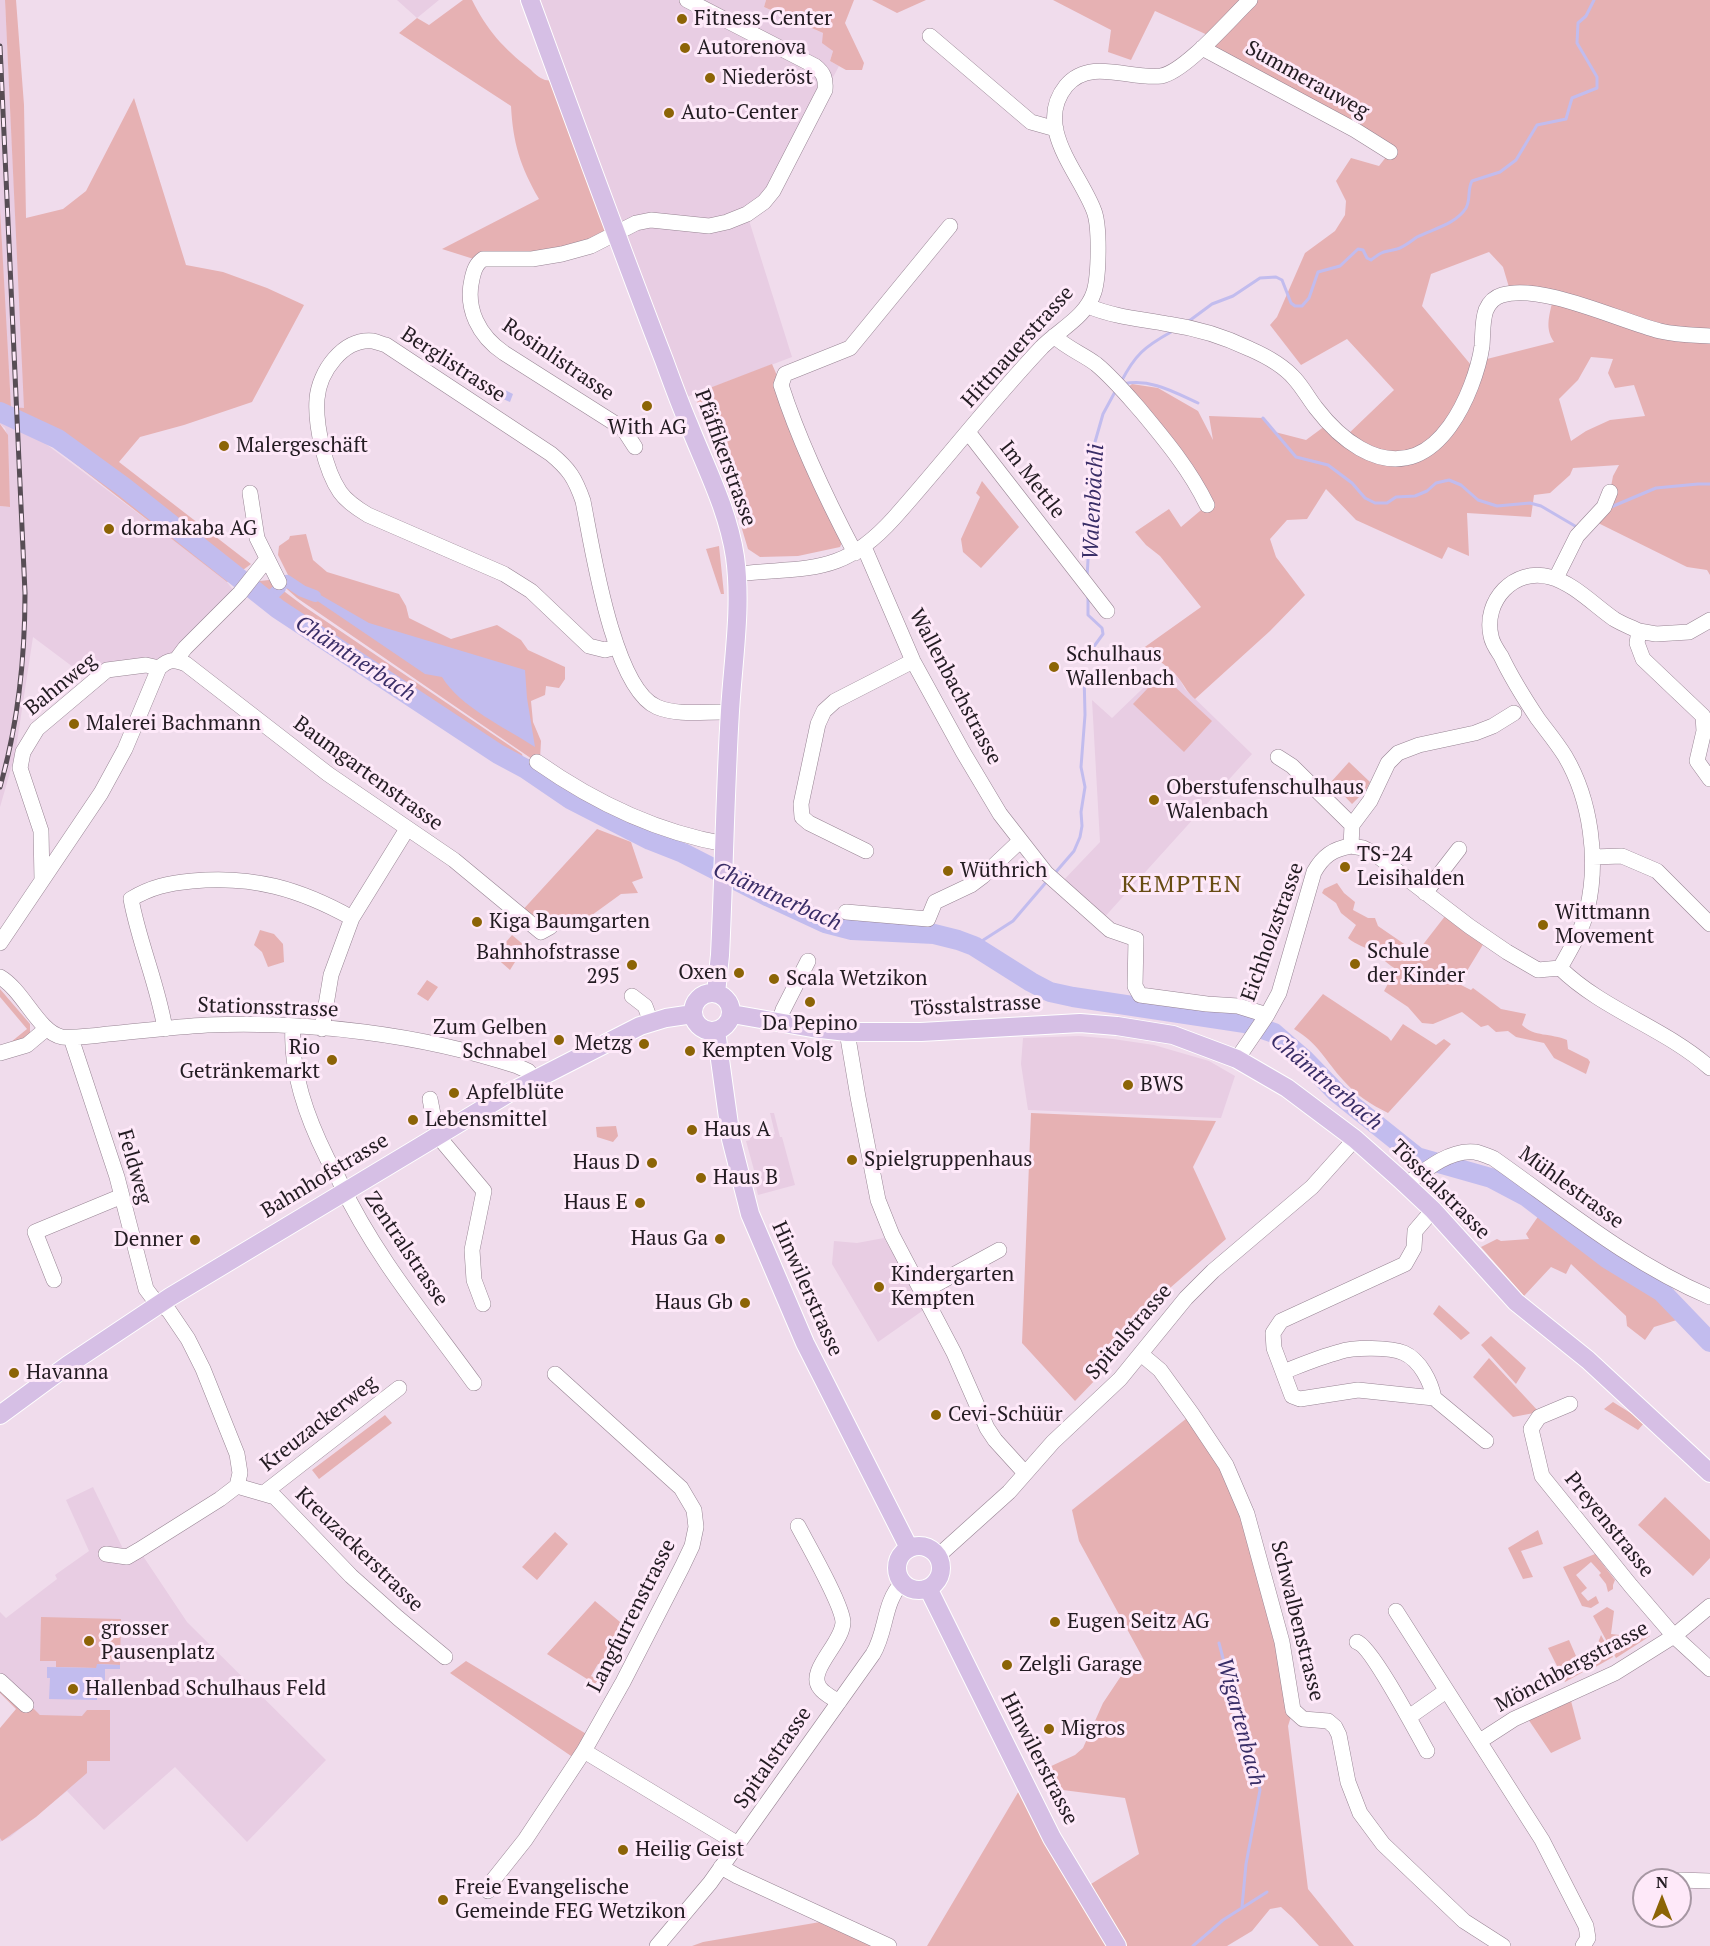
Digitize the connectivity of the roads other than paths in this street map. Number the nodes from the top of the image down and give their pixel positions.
1 (530, 0) edge
2 (687, 0) edge
3 (1250, 0) edge
4 (930, 36) dead end
5 (1202, 48) junction
6 (1056, 129) junction
7 (1390, 152) dead end
8 (950, 226) dead end
9 (615, 235) junction
10 (1088, 306) junction
11 (1054, 336) junction
12 (1710, 336) edge
13 (968, 432) junction
14 (635, 447) dead end
15 (1610, 492) dead end
16 (250, 493) dead end
17 (1207, 505) dead end
18 (860, 550) junction
19 (267, 559) junction
20 (738, 574) junction
21 (1556, 578) junction
22 (279, 582) dead end
23 (1107, 611) dead end
24 (1710, 620) edge
25 (1639, 631) junction
26 (616, 647) junction
27 (176, 660) junction
28 (913, 661) junction
29 (159, 668) junction
30 (730, 712) junction
31 (1514, 713) dead end
32 (1278, 757) dead end
33 (537, 762) dead end
34 (1710, 779) edge
35 (1352, 825) junction
36 (407, 829) junction
37 (1020, 841) junction
38 (1351, 846) junction
39 (1459, 849) dead end
40 (724, 851) junction
41 (866, 851) dead end
42 (1593, 857) junction
43 (42, 880) junction
44 (1425, 893) junction
45 (846, 912) dead end
46 (352, 918) junction
47 (1710, 924) edge
48 (550, 927) dead end
49 (0, 943) edge
50 (808, 961) dead end
51 (1560, 968) junction
52 (2, 976) edge
53 (716, 993) junction
54 (632, 996) dead end
55 (693, 1014) junction
56 (732, 1014) junction
57 (1266, 1017) junction
58 (651, 1022) junction
59 (779, 1022) junction
60 (294, 1027) junction
61 (46, 1029) junction
62 (165, 1029) junction
63 (322, 1029) junction
64 (716, 1031) junction
65 (847, 1032) junction
66 (71, 1038) junction
67 (0, 1053) edge
68 (1237, 1059) junction
69 (1710, 1068) edge
70 (535, 1079) junction
71 (430, 1099) dead end
72 (437, 1136) junction
73 (1355, 1139) junction
74 (1407, 1184) junction
75 (344, 1192) junction
76 (122, 1196) junction
77 (1433, 1210) junction
78 (999, 1250) dead end
79 (54, 1280) dead end
80 (922, 1292) junction
81 (1710, 1297) edge
82 (160, 1304) junction
83 (483, 1304) dead end
84 (1141, 1354) junction
85 (1283, 1372) junction
86 (555, 1374) dead end
87 (474, 1383) dead end
88 (399, 1388) dead end
89 (1434, 1398) junction
90 (1570, 1404) dead end
91 (0, 1415) edge
92 (1486, 1441) dead end
93 (1025, 1473) junction
94 (1710, 1473) edge
95 (237, 1486) junction
96 (264, 1493) junction
97 (798, 1526) dead end
98 (909, 1548) junction
99 (106, 1554) dead end
100 (938, 1556) junction
101 (902, 1583) junction
102 (928, 1588) junction
103 (1710, 1606) edge
104 (1396, 1611) dead end
105 (1674, 1636) junction
106 (1357, 1642) dead end
107 (445, 1657) dead end
108 (1710, 1670) edge
109 (0, 1681) edge
110 (1446, 1691) junction
111 (838, 1702) junction
112 (26, 1705) dead end
113 (1409, 1717) junction
114 (1480, 1741) junction
115 (584, 1751) junction
116 (1426, 1751) dead end
117 (738, 1844) junction
118 (721, 1867) junction
119 (1692, 1880) edge
120 (1710, 1881) edge
121 (488, 1891) dead end
122 (657, 1946) edge
123 (889, 1946) edge
124 (1118, 1946) edge
125 (1503, 1946) edge
126 (1583, 1946) edge

1 - 9 main road, Pfäffikerstrasse
2 - 9 street
3 - 5 street, Hittnauerstrasse
4 - 6 street
5 - 6 street, Hittnauerstrasse
5 - 7 street, Summerauweg
6 - 10 street, Hittnauerstrasse
8 - 18 street, Wallenbachstrasse
9 - 14 street, Rosinlistrasse
9 - 20 main road, Pfäffikerstrasse
10 - 11 street, Hittnauerstrasse
10 - 12 street
11 - 13 street, Hittnauerstrasse
11 - 17 street
13 - 18 street, Hittnauerstrasse
13 - 23 street, Im Mettle
15 - 21 street
16 - 19 street
18 - 20 street, Hittnauerstrasse
18 - 28 street, Wallenbachstrasse
19 - 22 street
19 - 27 street
20 - 30 main road, Pfäffikerstrasse
21 - 25 street
21 - 42 street
24 - 25 street
25 - 34 street
26 - 26 street, Berglistrasse
26 - 30 street, Berglistrasse
27 - 29 street
27 - 36 street, Baumgartenstrasse
28 - 37 street, Wallenbachstrasse
28 - 41 street
29 - 43 street
29 - 43 street, Bahnweg
30 - 40 main road, Pfäffikerstrasse
31 - 35 street
32 - 35 street
33 - 40 street
35 - 38 street
36 - 46 street
36 - 48 street, Baumgartenstrasse
37 - 45 street
37 - 57 street, Wallenbachstrasse
38 - 44 street
38 - 57 street, Eichholzstrasse
39 - 44 street
40 - 53 main road, Pfäffikerstrasse
42 - 47 street
42 - 51 street
43 - 49 street
44 - 51 street
46 - 62 street
46 - 63 street
50 - 59 street
51 - 69 street
52 - 61 street
53 - 55 main road
53 - 56 main road
54 - 58 street
55 - 58 main road, Bahnhofstrasse
55 - 64 main road
56 - 59 main road, Tösstalstrasse
56 - 64 main road
57 - 68 street, Eichholzstrasse
58 - 70 main road, Bahnhofstrasse
59 - 65 main road, Tösstalstrasse
60 - 62 street, Stationsstrasse
60 - 63 street, Stationsstrasse
60 - 75 street, Zentralstrasse
61 - 66 street, Stationsstrasse
61 - 67 street
62 - 66 street, Stationsstrasse
63 - 70 street, Stationsstrasse
64 - 98 main road, Hinwilerstrasse
65 - 68 main road, Tösstalstrasse
65 - 80 street
66 - 76 street, Feldweg
68 - 73 main road, Tösstalstrasse
70 - 72 main road, Bahnhofstrasse
71 - 72 street
72 - 75 main road, Bahnhofstrasse
72 - 83 street
73 - 74 main road, Tösstalstrasse
73 - 84 street, Spitalstrasse
74 - 77 main road, Tösstalstrasse
74 - 81 street, Mühlestrasse
75 - 82 main road, Bahnhofstrasse
75 - 87 street, Zentralstrasse
76 - 79 street
76 - 82 street, Feldweg
77 - 85 street
77 - 94 main road, Tösstalstrasse
78 - 80 street
80 - 93 street
82 - 91 main road, Bahnhofstrasse
82 - 95 street
84 - 93 street, Spitalstrasse
84 - 125 street, Schwalbenstrasse
85 - 89 street
85 - 89 street
86 - 115 street, Langfurrenstrasse
88 - 96 street, Kreuzackerweg
89 - 92 street
90 - 105 street, Preyenstrasse
93 - 100 street, Spitalstrasse
95 - 96 street, Kreuzackerstrasse
95 - 99 street
96 - 107 street, Kreuzackerstrasse
97 - 111 street
98 - 100 main road
98 - 101 main road
100 - 102 main road
101 - 102 main road
101 - 111 street, Spitalstrasse
102 - 124 main road, Hinwilerstrasse
103 - 105 street, Mönchbergstrasse
104 - 110 street
105 - 108 street, Preyenstrasse
105 - 114 street, Mönchbergstrasse
106 - 113 street
109 - 112 street
110 - 113 street
110 - 114 street
111 - 117 street, Spitalstrasse
113 - 116 street
114 - 126 street
115 - 117 street
115 - 121 street, Langfurrenstrasse
117 - 118 street, Spitalstrasse
118 - 122 street, Spitalstrasse
118 - 123 street
119 - 120 street

